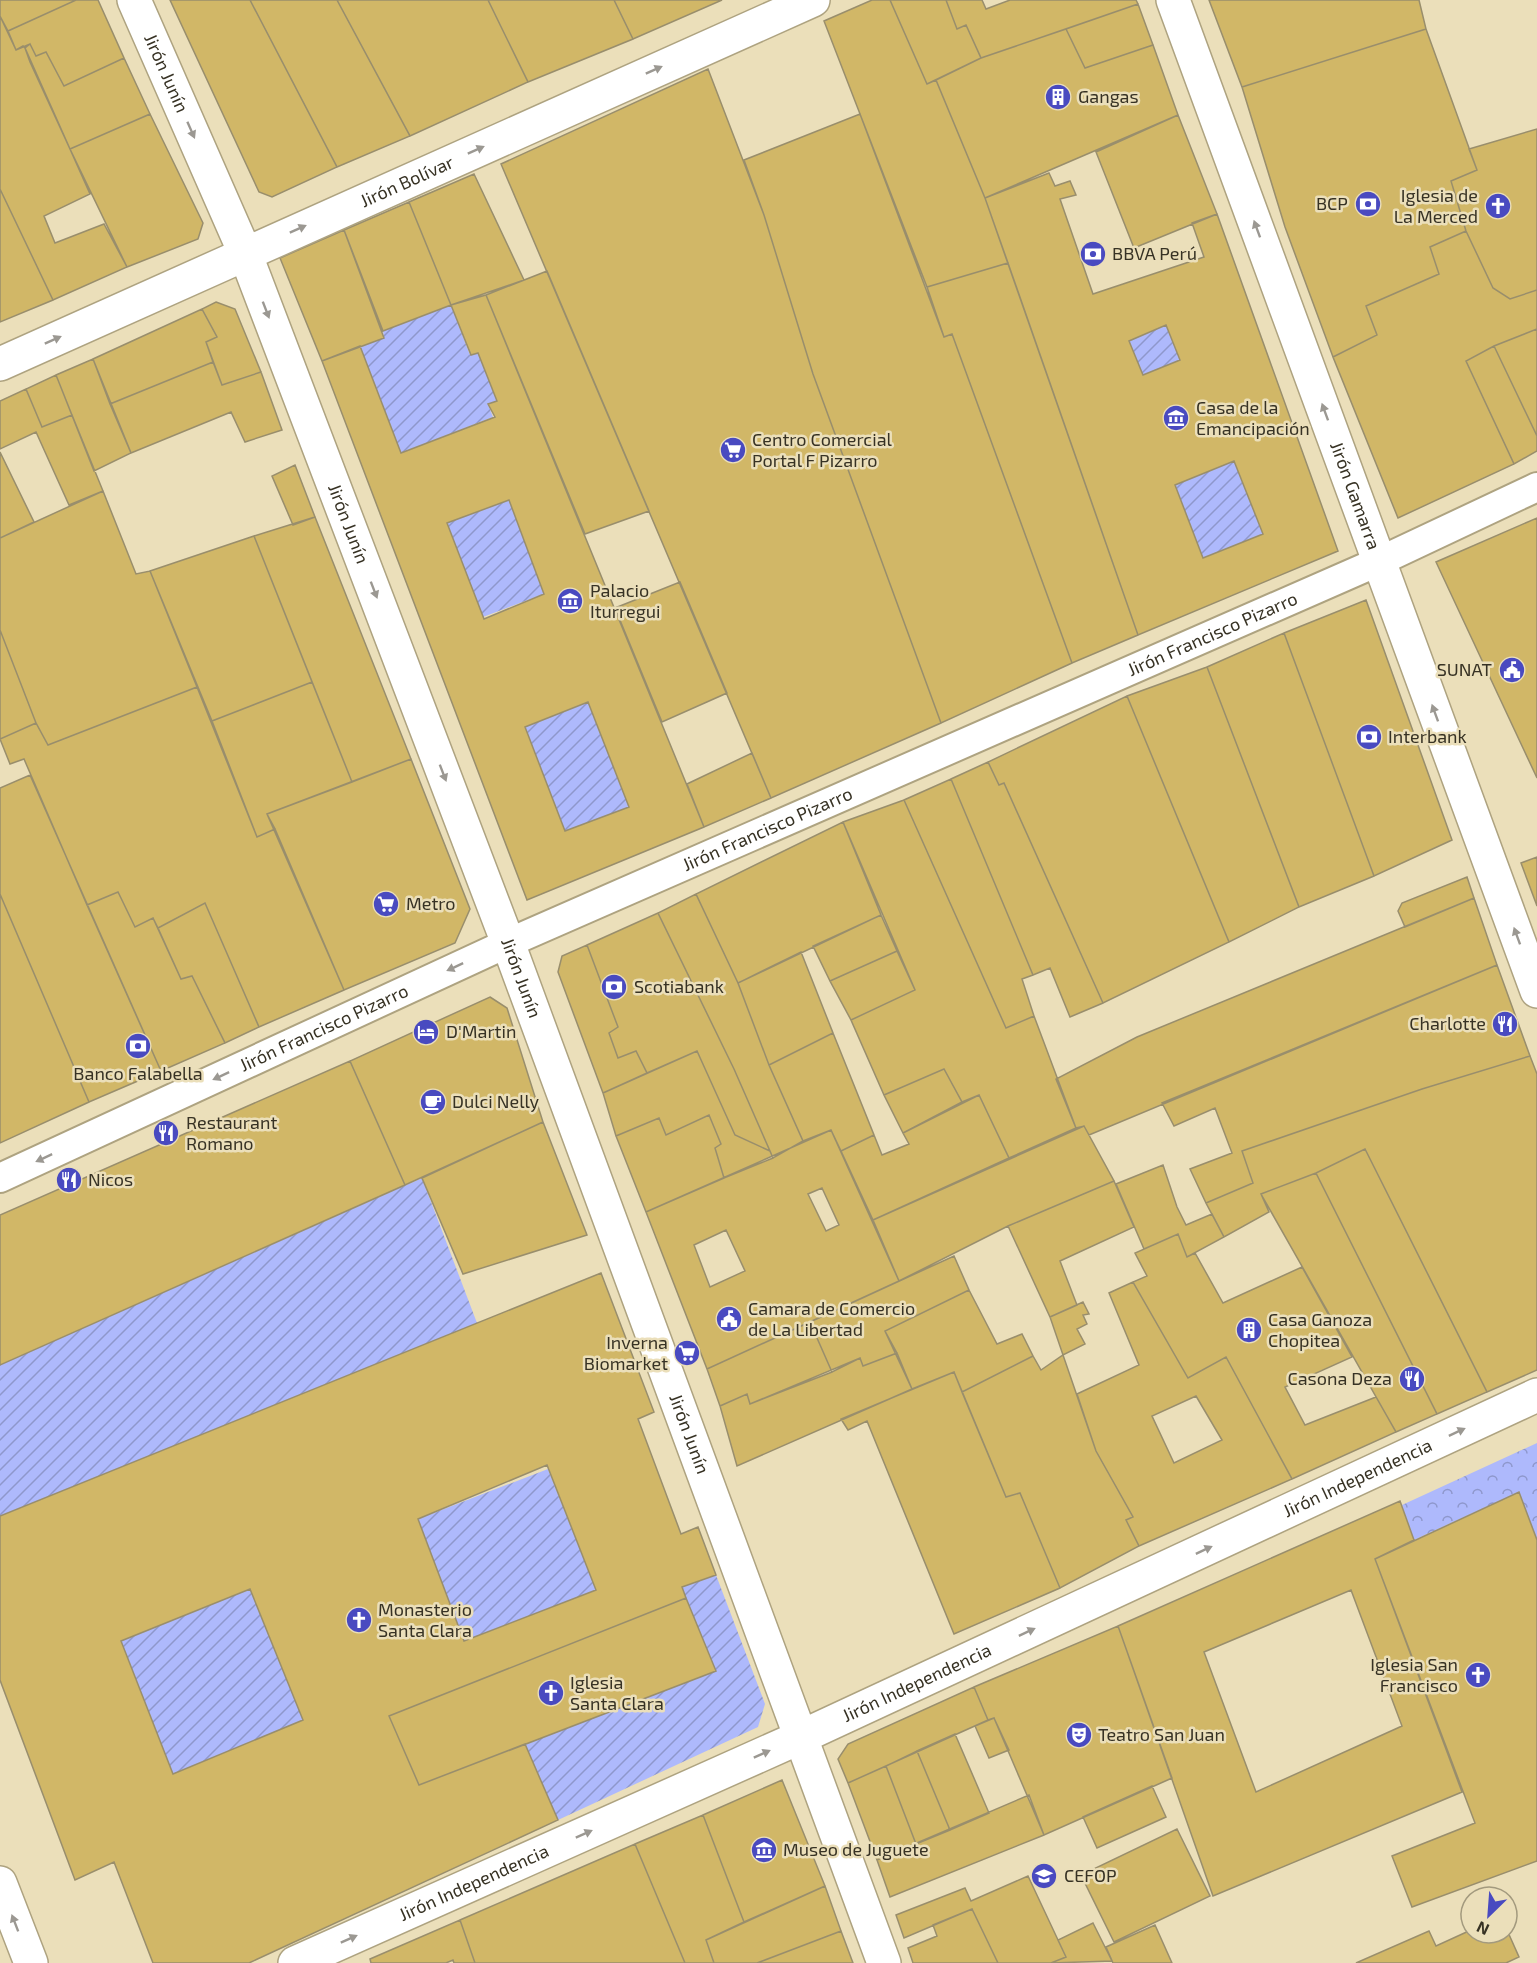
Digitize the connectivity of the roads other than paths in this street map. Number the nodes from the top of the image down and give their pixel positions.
1 (134, 0) edge
2 (813, 0) edge
3 (1173, 0) edge
4 (244, 253) junction
5 (0, 364) edge
6 (1537, 488) edge
7 (1380, 561) junction
8 (508, 943) junction
9 (1537, 991) edge
10 (0, 1178) edge
11 (1537, 1395) edge
12 (802, 1736) junction
13 (0, 1883) edge
14 (31, 1963) edge
15 (296, 1963) edge
16 (884, 1963) edge

1 -> 4 street, Jirón Junín
4 -> 2 street, Jirón Bolívar
7 -> 3 street, Jirón Gamarra
5 -> 4 street, Jirón Bolívar
4 -> 8 street, Jirón Junín
6 - 7 street, Jirón Francisco Pizarro
7 - 8 street, Jirón Francisco Pizarro
9 -> 7 street, Jirón Gamarra
8 -> 10 street, Jirón Francisco Pizarro
8 - 12 street, Jirón Junín
12 -> 11 street, Jirón Independencia
15 -> 12 street, Jirón Independencia
12 - 16 street, Jirón Junín
14 -> 13 street

